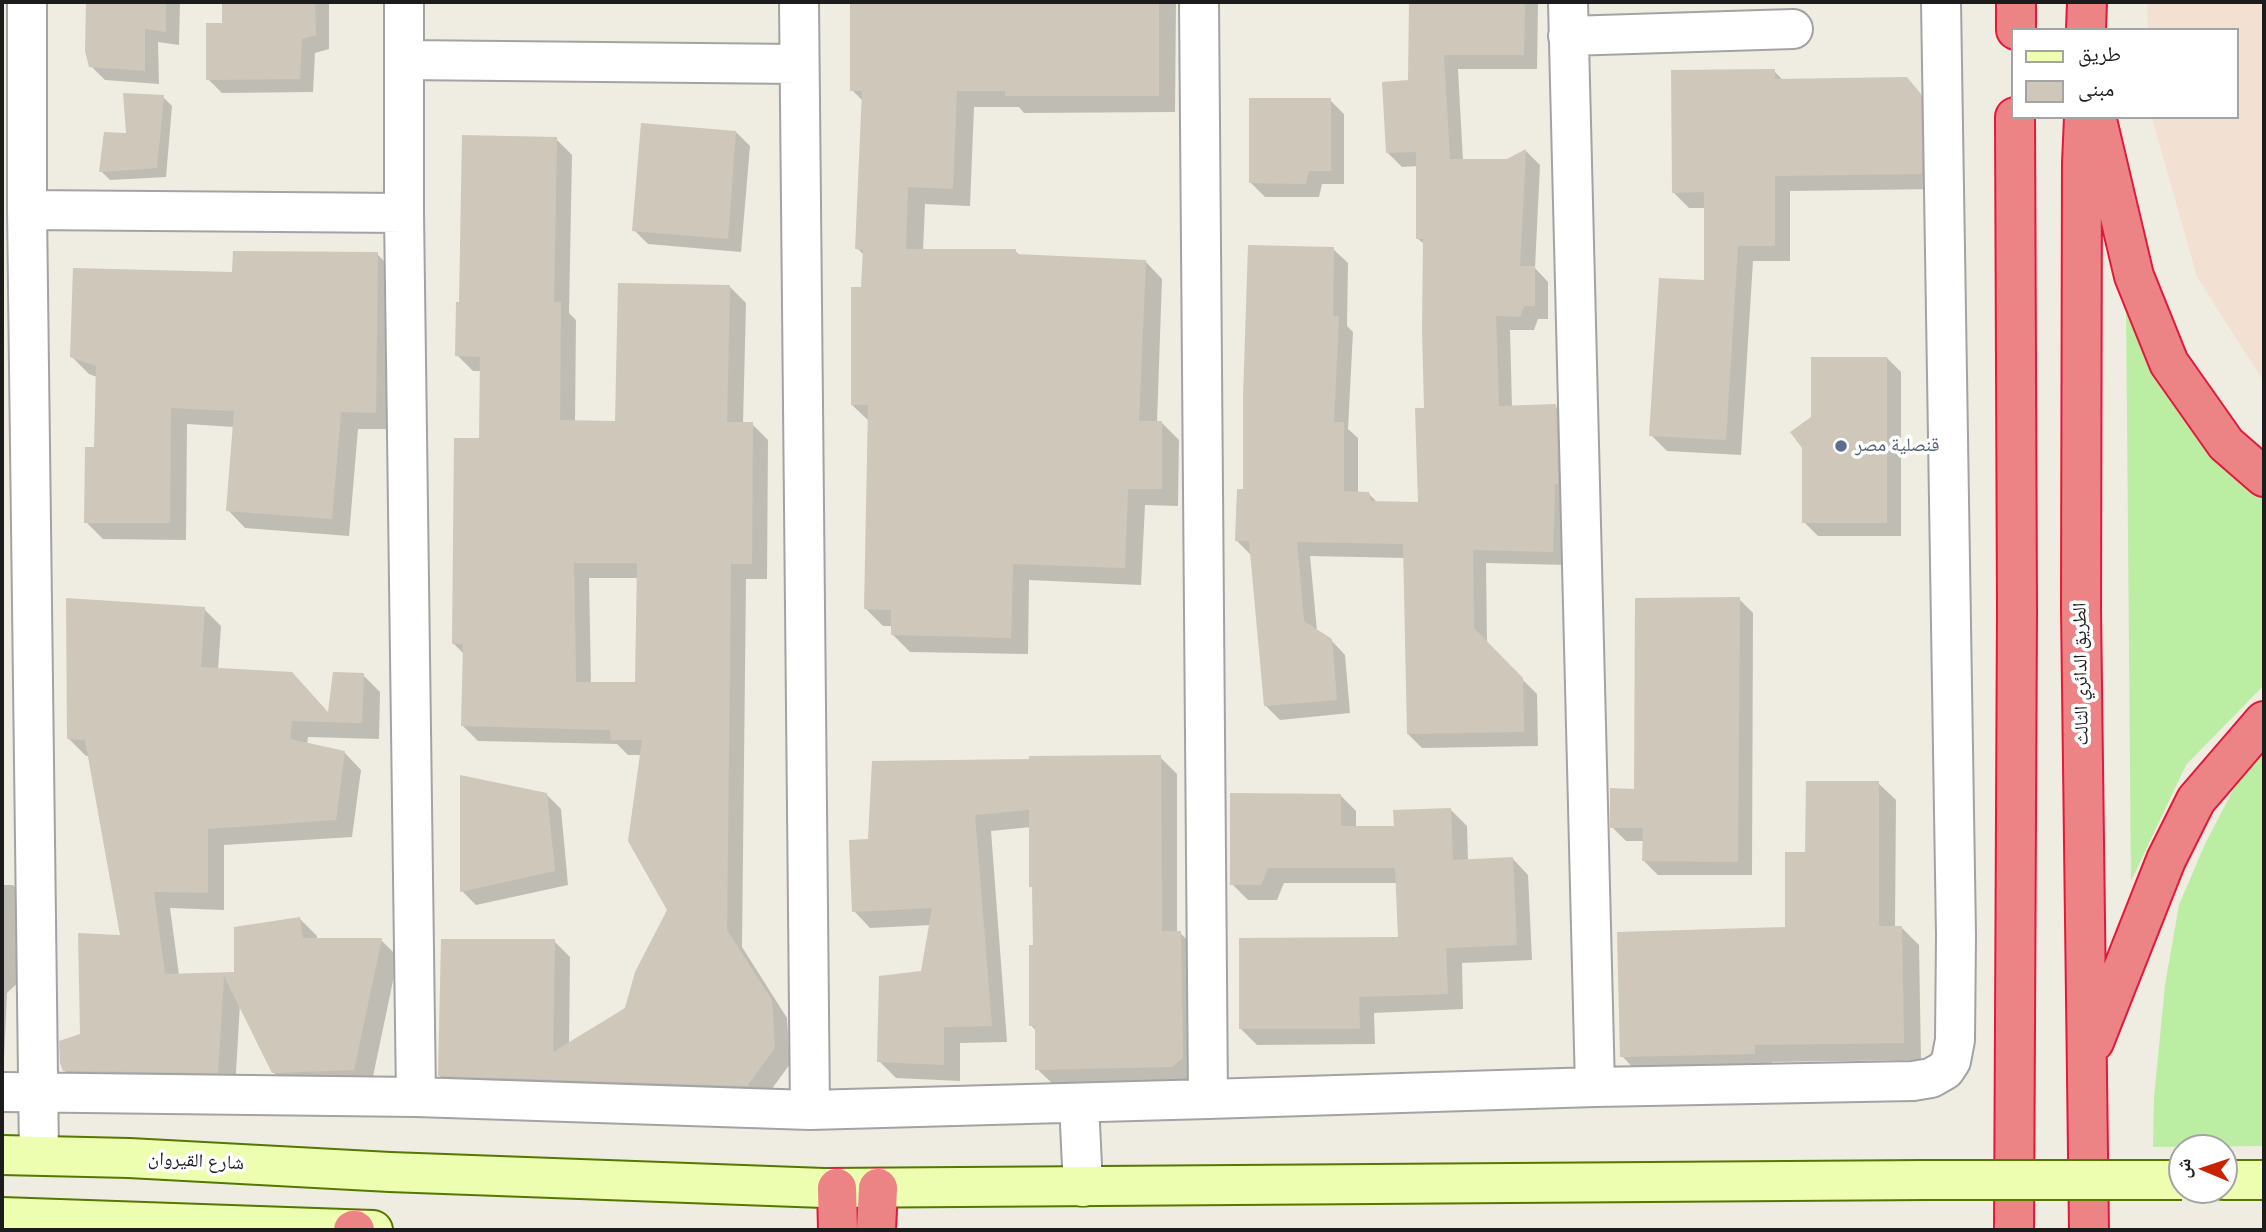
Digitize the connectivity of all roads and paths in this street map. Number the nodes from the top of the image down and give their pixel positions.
1 (27, 2) edge
2 (404, 2) edge
3 (799, 2) edge
4 (1199, 2) edge
5 (1941, 2) edge
6 (2016, 2) edge
7 (2087, 2) edge
8 (1568, 19) edge
9 (2016, 28) edge
10 (2086, 28) edge
11 (1793, 29) dead end
12 (405, 60) junction
13 (799, 64) junction
14 (2015, 119) edge
15 (2084, 119) edge
16 (2097, 119) edge
17 (27, 209) junction
18 (404, 213) junction
19 (2264, 477) edge
20 (2264, 721) edge
21 (2087, 1060) junction
22 (1595, 1087) junction
23 (20, 1093) edge
24 (416, 1097) junction
25 (1208, 1098) junction
26 (1079, 1103) junction
27 (810, 1110) junction
28 (2, 1155) edge
29 (40, 1156) junction
30 (2168, 1180) edge
31 (2238, 1180) edge
32 (2264, 1180) edge
33 (1083, 1187) junction
34 (837, 1188) junction
35 (878, 1188) junction
36 (2, 1217) edge
37 (222, 1228) edge
38 (354, 1230) edge
39 (373, 1230) edge
40 (838, 1230) edge
41 (876, 1230) edge
42 (2014, 1230) edge
43 (2089, 1230) edge

1 - 17 street
2 - 12 street
3 - 13 street
4 - 25 street
5 - 22 street
6 - 9 highway
7 - 10 highway
8 - 11 street
8 - 22 street
12 - 13 street
12 - 18 street
13 - 27 street
14 - 42 highway
15 - 21 highway, الطريق الدائري الثالث
16 - 19 highway
17 - 18 street
17 - 23 street
18 - 24 street
20 - 21 highway
21 - 43 highway, الطريق الدائري الثالث
22 - 25 street
23 - 24 street
23 - 29 street
24 - 27 street
25 - 26 street
26 - 27 street
26 - 33 street
28 - 29 main road, شارع القيروان
29 - 34 main road, شارع القيروان
30 - 33 main road, شارع القيروان, bridge
31 - 32 main road
33 - 35 main road, شارع القيروان
34 - 35 main road, شارع القيروان
34 - 40 highway
35 - 41 highway
36 - 37 main road
37 - 38 main road
38 - 39 main road

